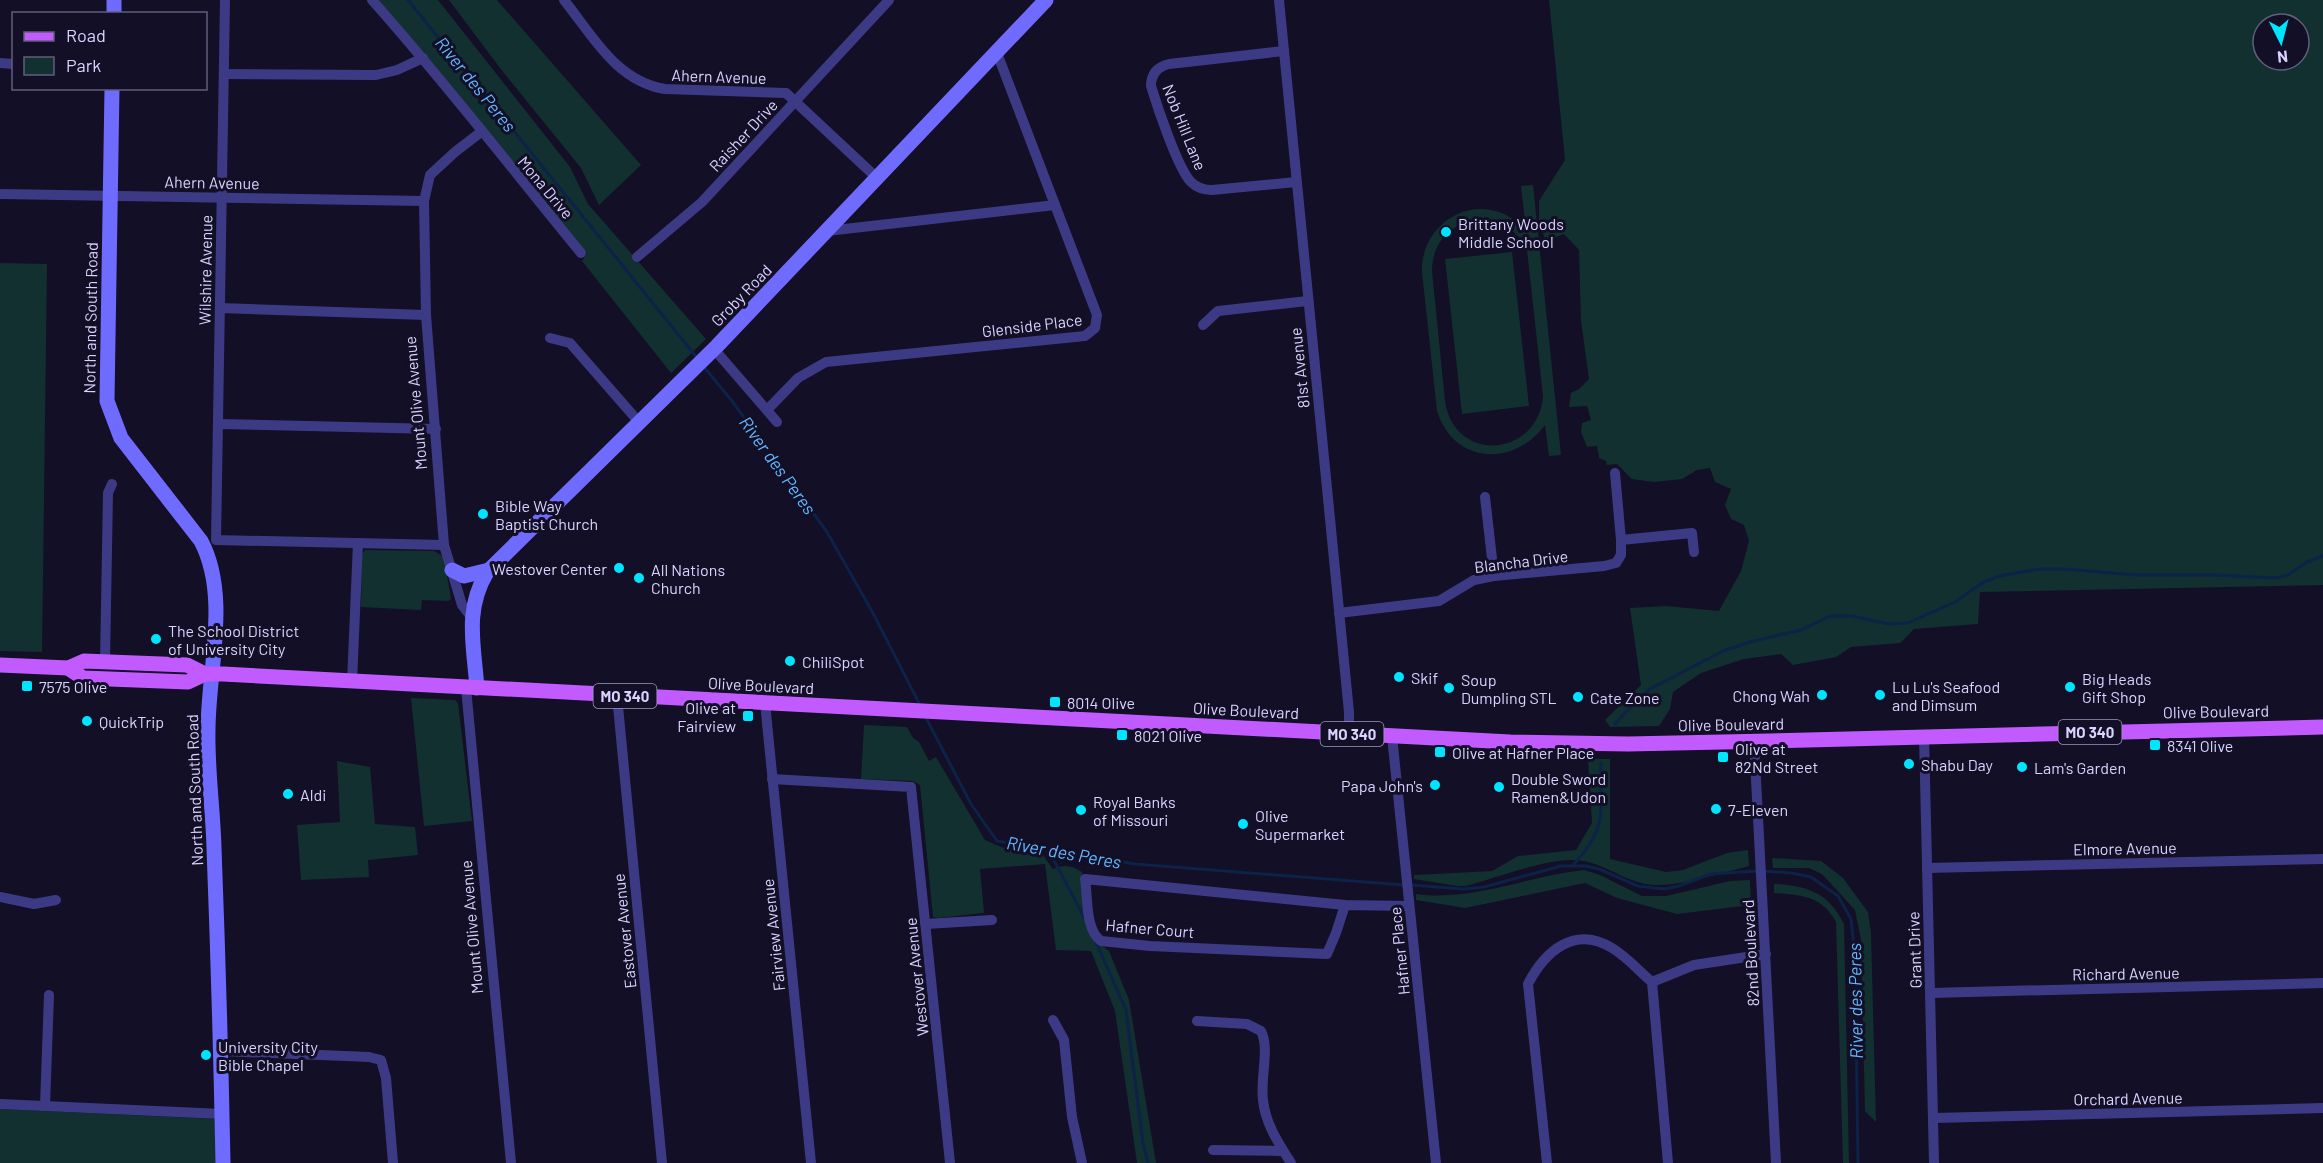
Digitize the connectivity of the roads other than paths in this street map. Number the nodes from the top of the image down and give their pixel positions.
1 (225, 0) edge
2 (372, 0) edge
3 (564, 0) edge
4 (889, 0) edge
5 (1046, 0) edge
6 (1279, 0) edge
7 (1284, 51) junction
8 (997, 53) junction
9 (423, 58) junction
10 (224, 75) junction
11 (112, 90) edge
12 (795, 100) junction
13 (481, 132) junction
14 (877, 178) junction
15 (1296, 182) junction
16 (0, 194) edge
17 (110, 196) junction
18 (222, 197) junction
19 (424, 201) junction
20 (1055, 205) junction
21 (827, 231) junction
22 (581, 253) dead end
23 (638, 257) dead end
24 (1307, 301) junction
25 (220, 308) junction
26 (426, 315) junction
27 (1203, 325) dead end
28 (550, 338) dead end
29 (711, 352) junction
30 (767, 410) junction
31 (638, 421) junction
32 (777, 422) dead end
33 (218, 424) junction
34 (436, 429) junction
35 (1615, 473) dead end
36 (112, 484) dead end
37 (1485, 497) dead end
38 (1621, 540) junction
39 (358, 543) junction
40 (444, 545) junction
41 (1694, 552) dead end
42 (452, 570) junction
43 (489, 570) junction
44 (1494, 576) junction
45 (1340, 613) junction
46 (472, 618) junction
47 (105, 662) junction
48 (0, 665) edge
49 (68, 668) junction
50 (208, 674) junction
51 (352, 682) junction
52 (472, 688) junction
53 (616, 696) junction
54 (765, 703) junction
55 (2323, 727) edge
56 (1348, 733) junction
57 (1392, 736) junction
58 (1924, 736) junction
59 (1754, 741) junction
60 (772, 779) junction
61 (2323, 859) edge
62 (1927, 868) junction
63 (0, 897) edge
64 (56, 900) dead end
65 (1409, 903) junction
66 (1345, 905) junction
67 (992, 920) dead end
68 (926, 924) junction
69 (1766, 954) junction
70 (1652, 982) junction
71 (2323, 983) edge
72 (1931, 993) junction
73 (49, 995) dead end
74 (1053, 1020) dead end
75 (1197, 1022) dead end
76 (222, 1051) junction
77 (0, 1104) edge
78 (45, 1106) junction
79 (2323, 1108) edge
80 (222, 1114) junction
81 (1934, 1118) junction
82 (1213, 1150) dead end
83 (1283, 1151) junction
84 (393, 1162) edge
85 (223, 1163) edge
86 (511, 1163) edge
87 (662, 1163) edge
88 (811, 1163) edge
89 (950, 1163) edge
90 (1082, 1163) edge
91 (1291, 1163) edge
92 (1436, 1163) edge
93 (1547, 1163) edge
94 (1668, 1163) edge
95 (1776, 1163) edge
96 (1934, 1163) edge

1 - 10 street, Wilshire Avenue
2 - 9 street, Mona Drive
3 - 12 street, Ahern Avenue
4 - 12 street, Raisher Drive
5 - 8 street, Groby Road
6 - 7 street, 81st Avenue
7 - 15 street, 81st Avenue
7 - 15 street, Nob Hill Lane
8 - 14 street, Groby Road
8 - 20 street, Glenside Place
9 - 10 street
9 - 13 street, Mona Drive
10 - 18 street, Wilshire Avenue
11 - 17 street, North and South Road
12 - 14 street, Ahern Avenue
12 - 23 street, Raisher Drive
13 - 19 street, Mount Olive Avenue
13 - 22 street, Mona Drive
14 - 21 street, Groby Road
15 - 24 street, 81st Avenue
16 - 17 street, Ahern Avenue
17 - 18 street, Ahern Avenue
17 - 50 street, North and South Road
18 - 19 street, Ahern Avenue
18 - 25 street, Wilshire Avenue
19 - 26 street, Mount Olive Avenue
20 - 21 street
20 - 30 street, Glenside Place
21 - 29 street, Groby Road
24 - 27 street
24 - 45 street, 81st Avenue
25 - 26 street
25 - 33 street, Wilshire Avenue
26 - 34 street, Mount Olive Avenue
28 - 31 street
29 - 30 street
29 - 31 street, Groby Road
30 - 32 street
31 - 43 street, Groby Road
33 - 34 street
33 - 39 street, Wilshire Avenue
34 - 40 street, Mount Olive Avenue
35 - 38 street
36 - 47 street
37 - 44 street
38 - 41 street
38 - 44 street, Blancha Drive
39 - 40 street
39 - 51 street
40 - 42 street, Mount Olive Avenue
42 - 43 street
42 - 46 street, Mount Olive Avenue
43 - 46 street, Groby Road
44 - 45 street, Blancha Drive
45 - 56 street, 81st Avenue
46 - 52 street, Mount Olive Avenue
47 - 49 main road, Olive Boulevard / MO 340
47 - 50 main road, Olive Boulevard / MO 340
48 - 49 main road, Olive Boulevard / MO 340
49 - 50 main road, Olive Boulevard / MO 340
50 - 51 main road, Olive Boulevard / MO 340
50 - 76 street, North and South Road
51 - 52 main road, Olive Boulevard / MO 340
52 - 53 main road, Olive Boulevard / MO 340
52 - 86 street, Mount Olive Avenue
53 - 54 main road, Olive Boulevard / MO 340
53 - 87 street, Eastover Avenue
54 - 56 main road, Olive Boulevard / MO 340
54 - 60 street, Fairview Avenue
55 - 58 main road, Olive Boulevard / MO 340
56 - 57 main road, Olive Boulevard / MO 340
57 - 59 main road, Olive Boulevard / MO 340
57 - 65 street, Hafner Place
58 - 59 main road, Olive Boulevard / MO 340
58 - 62 street, Grant Drive
59 - 69 street, 82nd Boulevard
60 - 68 street, Westover Avenue
60 - 88 street, Fairview Avenue
61 - 62 street, Elmore Avenue
62 - 72 street, Grant Drive
63 - 64 street
65 - 66 street, Hafner Court
65 - 92 street, Hafner Place
66 - 66 street, Hafner Court
67 - 68 street
68 - 89 street, Westover Avenue
69 - 70 street
69 - 95 street, 82nd Boulevard
70 - 93 street
70 - 94 street
71 - 72 street, Richard Avenue
72 - 81 street, Grant Drive
73 - 78 street
74 - 90 street
75 - 83 street
76 - 80 street, North and South Road
76 - 84 street
77 - 78 street
78 - 80 street
79 - 81 street, Orchard Avenue
80 - 85 street, North and South Road
81 - 96 street, Grant Drive
82 - 83 street
83 - 91 street

